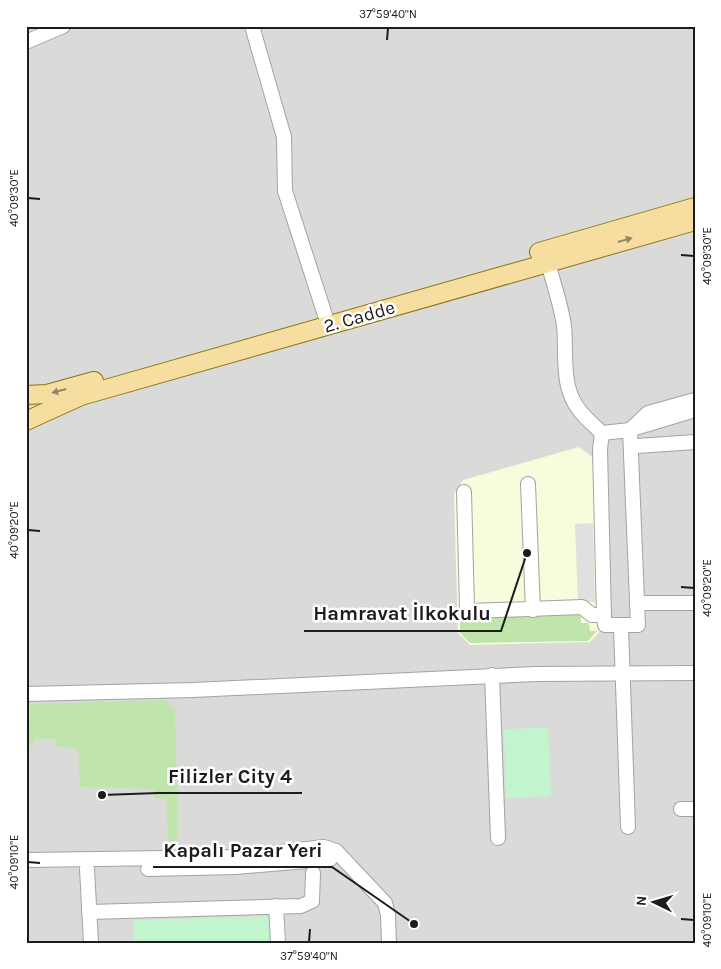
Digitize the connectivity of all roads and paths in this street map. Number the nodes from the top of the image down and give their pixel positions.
1 (63, 26) edge
2 (252, 26) edge
3 (41, 31) edge
4 (26, 42) edge
5 (695, 207) edge
6 (695, 221) edge
7 (548, 262) junction
8 (325, 314) junction
9 (26, 395) edge
10 (695, 400) edge
11 (695, 410) edge
12 (26, 421) edge
13 (630, 430) junction
14 (602, 433) junction
15 (695, 442) edge
16 (637, 446) dead end
17 (528, 484) dead end
18 (464, 492) dead end
19 (695, 602) edge
20 (637, 604) junction
21 (534, 610) junction
22 (604, 615) junction
23 (621, 627) junction
24 (695, 673) edge
25 (623, 674) junction
26 (492, 675) junction
27 (26, 694) edge
28 (628, 827) dead end
29 (498, 838) dead end
30 (336, 851) junction
31 (26, 860) edge
32 (26, 868) edge
33 (87, 869) junction
34 (313, 873) dead end
35 (276, 906) junction
36 (89, 912) junction
37 (91, 943) edge
38 (278, 943) edge
39 (389, 943) edge

1 - 3 street
2 - 8 street
3 - 4 street
5 - 8 main road, 2. Cadde
7 -> 6 main road, 2. Cadde
7 - 12 main road, 2. Cadde
7 - 14 street
8 -> 9 main road, 2. Cadde
10 - 13 street
11 - 13 street
13 - 14 street
13 - 20 street
14 - 22 street
15 - 16 street
17 - 21 street
18 - 21 street
19 - 20 street
20 - 23 street
21 - 22 street
22 - 23 street
23 - 25 street
24 - 25 street
25 - 26 street
25 - 28 street
26 - 27 street
26 - 29 street
30 - 31 street
30 - 33 street
30 - 39 street
32 - 33 street
33 - 36 street
34 - 35 street
35 - 36 street
35 - 38 street
36 - 37 street

